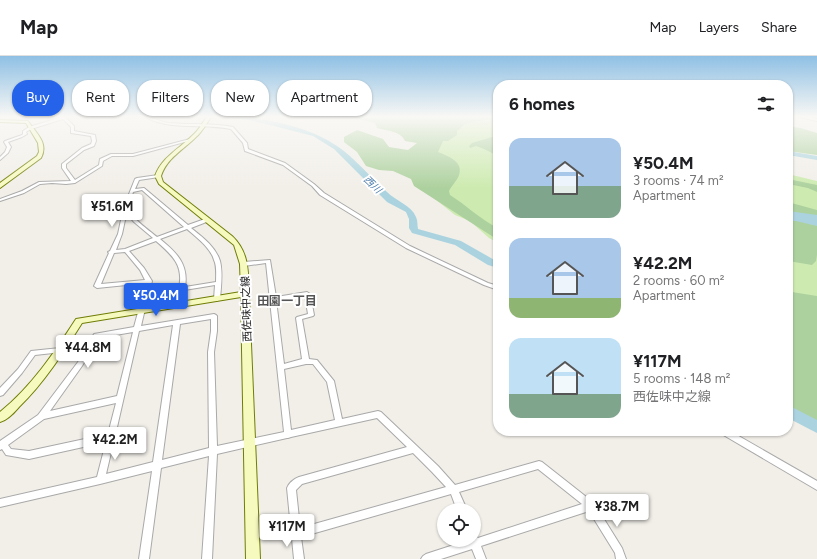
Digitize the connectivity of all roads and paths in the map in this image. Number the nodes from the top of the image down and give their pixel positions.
1 (10, 140) edge
2 (40, 140) edge
3 (94, 140) edge
4 (188, 140) edge
5 (190, 140) edge
6 (242, 140) edge
7 (0, 159) edge
8 (158, 176) junction
9 (74, 182) junction
10 (0, 186) edge
11 (133, 191) junction
12 (0, 200) edge
13 (128, 214) junction
14 (207, 220) junction
15 (186, 227) junction
16 (158, 238) junction
17 (126, 250) junction
18 (111, 252) junction
19 (244, 264) junction
20 (149, 281) junction
21 (218, 283) junction
22 (493, 286) edge
23 (182, 289) junction
24 (246, 294) junction
25 (145, 295) junction
26 (217, 298) junction
27 (274, 299) junction
28 (140, 312) junction
29 (177, 322) junction
30 (138, 329) junction
31 (60, 350) junction
32 (306, 361) junction
33 (280, 367) junction
34 (0, 393) edge
35 (119, 399) junction
36 (0, 418) edge
37 (42, 418) junction
38 (339, 422) junction
39 (288, 435) junction
40 (732, 436) edge
41 (112, 437) junction
42 (250, 444) junction
43 (1, 445) edge
44 (414, 449) junction
45 (213, 451) junction
46 (158, 465) junction
47 (100, 480) junction
48 (817, 486) edge
49 (453, 489) junction
50 (0, 503) edge
51 (459, 503) edge
52 (591, 506) junction
53 (296, 534) junction
54 (481, 540) edge
55 (460, 547) edge
56 (476, 547) edge
57 (144, 559) edge
58 (207, 559) edge
59 (253, 559) edge
60 (298, 559) edge
61 (426, 559) edge
62 (481, 559) edge
63 (621, 559) edge

1 - 7 street
2 - 10 main road
3 - 9 street
4 - 9 street
5 - 8 main road
6 - 22 street
8 - 11 street
8 - 14 main road, 西佐味中之線
9 - 12 street
11 - 13 street
11 - 15 street
13 - 16 street
13 - 18 street
14 - 15 street
14 - 19 main road, 西佐味中之線
15 - 16 street
15 - 21 street
16 - 17 street
16 - 23 street
17 - 18 street
17 - 20 street
18 - 20 street
19 - 24 main road, 西佐味中之線
19 - 27 street
20 - 25 street
21 - 23 street
21 - 26 street
23 - 25 street
24 - 26 main road
24 - 42 main road, 西佐味中之線
25 - 28 street
26 - 28 main road
27 - 32 street
27 - 33 street
28 - 30 street
28 - 31 main road
29 - 30 street
29 - 45 street
29 - 46 street
30 - 35 street
30 - 37 street
31 - 34 street
31 - 36 main road
32 - 33 street
32 - 38 street
33 - 39 street
35 - 37 street
35 - 41 street
37 - 43 street
38 - 39 street
38 - 44 street
39 - 42 street
40 - 48 street
41 - 43 street
41 - 47 street
42 - 45 street
42 - 59 main road, 西佐味中之線
44 - 49 street
44 - 53 street
45 - 46 street
45 - 58 street
46 - 47 street
46 - 57 street
47 - 50 street
49 - 51 street
49 - 52 street
49 - 53 street
52 - 54 street
52 - 63 street
53 - 60 street
55 - 61 street
56 - 62 street

